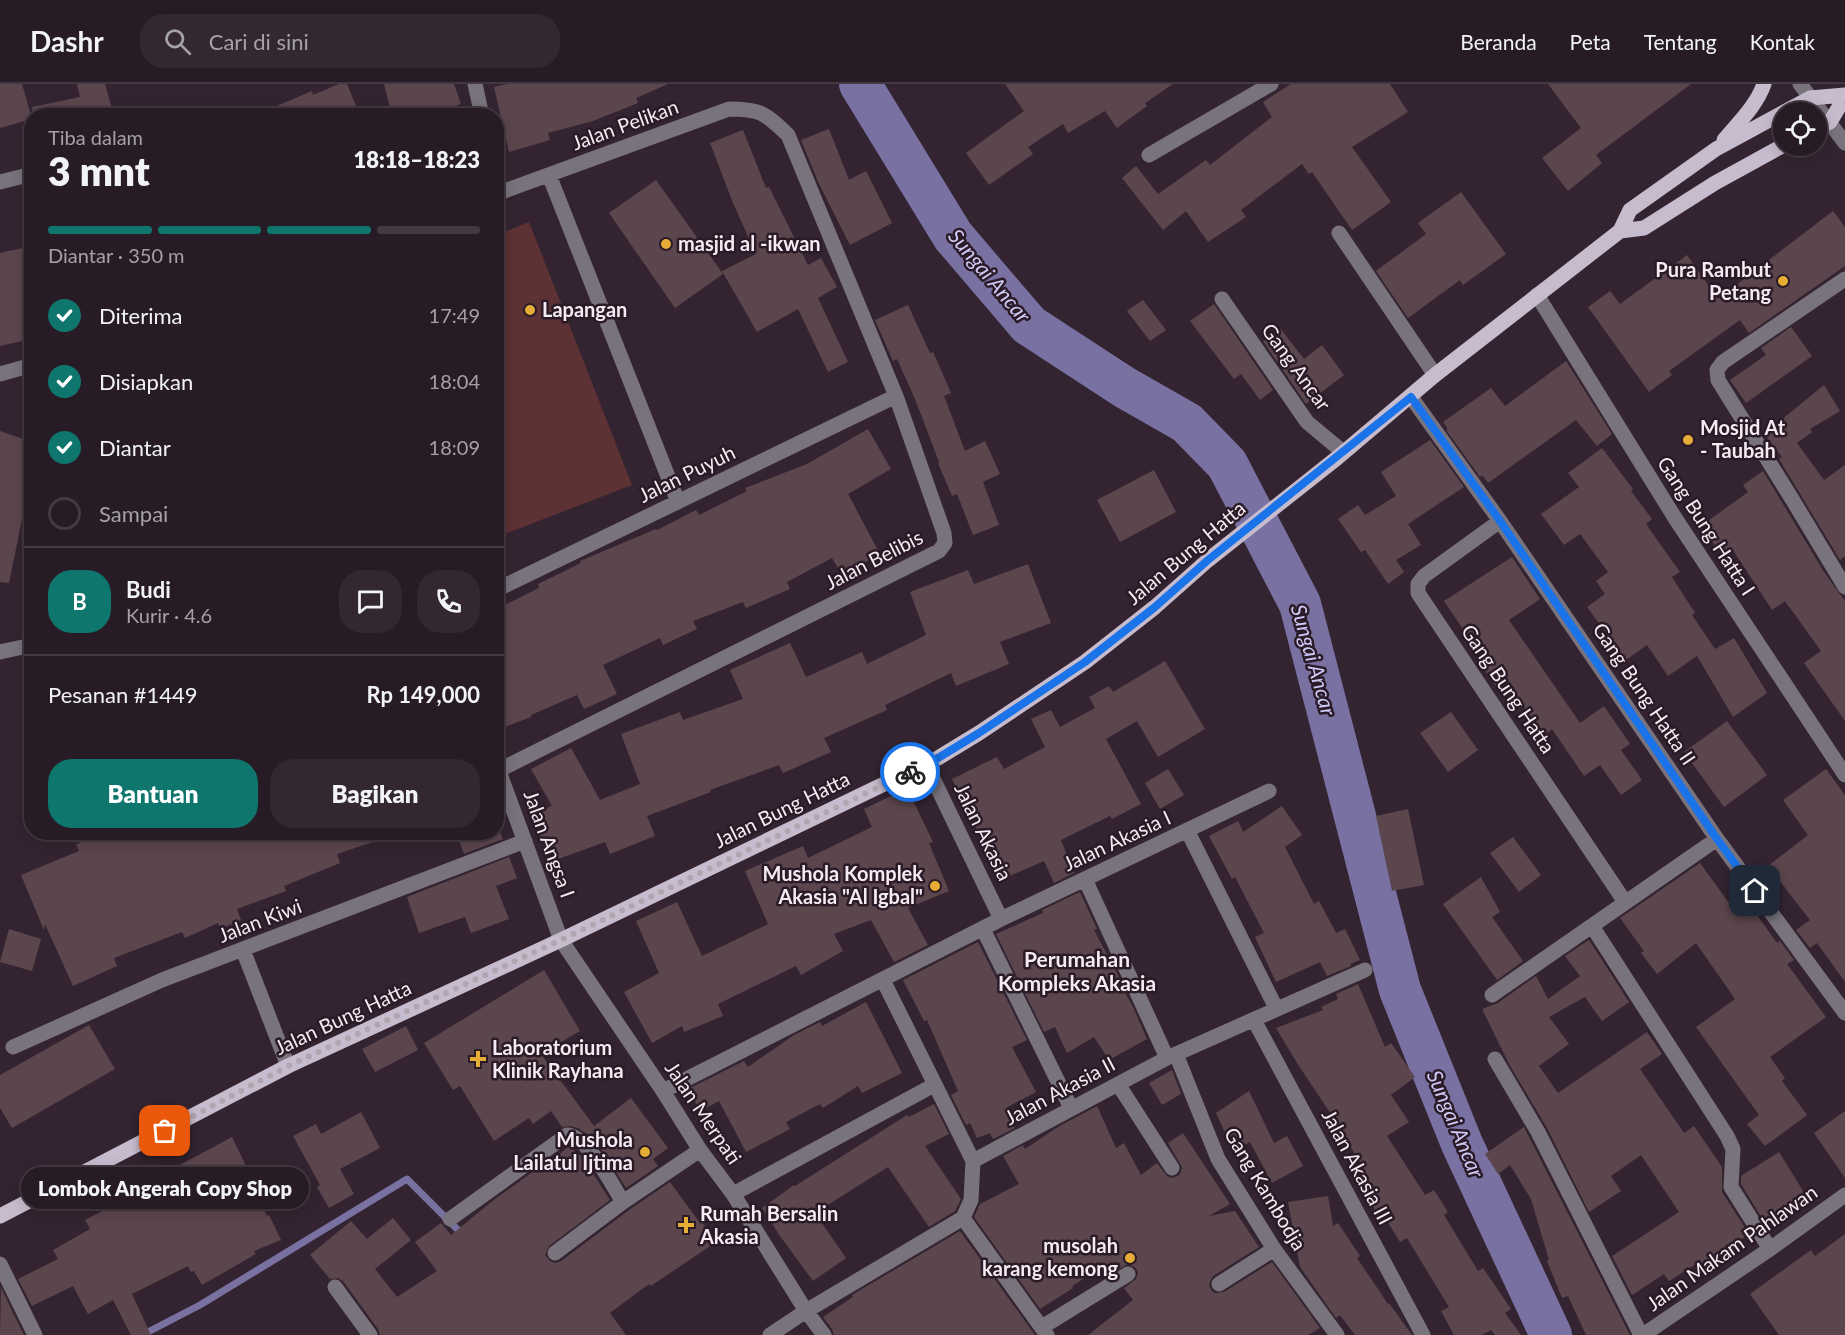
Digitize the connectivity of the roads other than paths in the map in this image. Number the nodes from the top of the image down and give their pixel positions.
1 (475, 84) edge
2 (1764, 84) edge
3 (1800, 84) edge
4 (1263, 86) edge
5 (1845, 96) edge
6 (1810, 98) junction
7 (1812, 102) edge
8 (481, 108) edge
9 (769, 117) joint
10 (1827, 120) edge
11 (1827, 128) edge
12 (1845, 143) edge
13 (1716, 149) junction
14 (1773, 151) edge
15 (1149, 154) dead end
16 (549, 175) junction
17 (24, 176) edge
18 (0, 182) edge
19 (504, 186) edge
20 (1620, 231) junction
21 (1339, 233) dead end
22 (1845, 279) edge
23 (1537, 295) junction
24 (1222, 299) dead end
25 (24, 367) edge
26 (0, 374) edge
27 (1435, 375) junction
28 (896, 396) junction
29 (1411, 397) junction
30 (1340, 455) junction
31 (678, 502) junction
32 (1500, 521) junction
33 (504, 586) edge
34 (1845, 587) edge
35 (24, 647) edge
36 (0, 652) edge
37 (504, 763) edge
38 (926, 764) junction
39 (1845, 775) edge
40 (504, 783) edge
41 (1269, 791) dead end
42 (1187, 830) junction
43 (1717, 839) junction
44 (525, 841) junction
45 (1085, 879) junction
46 (1625, 902) junction
47 (1001, 919) junction
48 (1592, 926) junction
49 (982, 929) junction
50 (561, 940) junction
51 (243, 950) junction
52 (1365, 969) dead end
53 (883, 980) junction
54 (1492, 995) dead end
55 (1276, 1008) junction
56 (1845, 1013) edge
57 (1254, 1020) junction
58 (13, 1047) dead end
59 (1172, 1056) junction
60 (1495, 1059) dead end
61 (288, 1066) junction
62 (1118, 1084) junction
63 (934, 1085) junction
64 (663, 1091) junction
65 (1071, 1108) junction
66 (700, 1150) junction
67 (973, 1161) junction
68 (1172, 1168) dead end
69 (733, 1194) junction
70 (1845, 1196) edge
71 (623, 1202) junction
72 (0, 1216) edge
73 (963, 1218) junction
74 (450, 1219) dead end
75 (1274, 1249) junction
76 (1770, 1249) junction
77 (555, 1253) dead end
78 (0, 1264) edge
79 (1128, 1274) dead end
80 (1219, 1284) dead end
81 (334, 1287) dead end
82 (806, 1311) junction
83 (1044, 1331) edge
84 (35, 1335) edge
85 (370, 1335) edge
86 (770, 1335) edge
87 (824, 1335) edge
88 (1337, 1335) edge
89 (1424, 1335) edge
90 (1642, 1335) edge

1 - 8 street
2 - 13 main road
3 - 6 street
4 - 15 street
5 - 6 main road
5 - 10 main road
6 - 7 street
6 - 13 main road
9 - 16 street, Jalan Pelikan
9 - 28 street, Jalan Belibis
11 - 12 street
13 - 20 main road
14 - 20 main road
16 - 19 street, Jalan Pelikan
16 - 31 street
17 - 18 street
20 - 23 main road, Jalan Bung Hatta
21 - 27 street
22 - 34 street
23 - 27 main road, Jalan Bung Hatta
23 - 39 street, Gang Bung Hatta I
24 - 30 street, Gang Ancar
25 - 26 street
27 - 29 main road, Jalan Bung Hatta
28 - 31 street, Jalan Puyuh
28 - 37 street, Jalan Belibis
29 - 30 main road, Jalan Bung Hatta
29 - 32 street, Gang Bung Hatta II
30 - 38 main road, Jalan Bung Hatta
31 - 33 street, Jalan Puyuh
32 - 43 street, Gang Bung Hatta II
32 - 46 street, Gang Bung Hatta
35 - 36 street
38 - 47 street, Jalan Akasia
38 - 50 main road, Jalan Bung Hatta
40 - 44 street, Jalan Angsa I
41 - 42 street, Jalan Akasia I
42 - 45 street, Jalan Akasia I
42 - 55 street
43 - 46 street
43 - 56 street, Gang Bung Hatta II
44 - 50 street, Jalan Angsa I
44 - 51 street, Jalan Kiwi
45 - 47 street, Jalan Akasia I
45 - 59 street
46 - 48 street
47 - 49 street, Jalan Akasia I
48 - 54 street
48 - 76 street
49 - 53 street, Jalan Akasia I
49 - 65 street
50 - 61 main road, Jalan Bung Hatta
50 - 64 street, Jalan Merpati
51 - 58 street, Jalan Kiwi
51 - 61 street
52 - 55 street, Jalan Akasia II
53 - 63 street
53 - 64 street, Jalan Akasia I
55 - 57 street, Jalan Akasia II
57 - 59 street, Jalan Akasia II
57 - 89 street, Jalan Akasia III
59 - 62 street, Jalan Akasia II
59 - 75 street, Gang Kambodja
60 - 90 street
61 - 72 main road, Jalan Bung Hatta
62 - 65 street, Jalan Akasia II
62 - 68 street
63 - 67 street
63 - 69 street
64 - 66 street, Jalan Merpati
65 - 67 street, Jalan Akasia II
66 - 69 street, Jalan Merpati
66 - 71 street
67 - 73 street
69 - 82 street, Jalan Merpati
70 - 76 street, Jalan Makam Pahlawan
71 - 74 street
71 - 77 street
73 - 82 street
73 - 83 street
75 - 80 street
75 - 88 street, Gang Kambodja
76 - 90 street, Jalan Makam Pahlawan
78 - 84 street
79 - 83 street
81 - 85 street
82 - 86 street
82 - 87 street, Jalan Merpati

